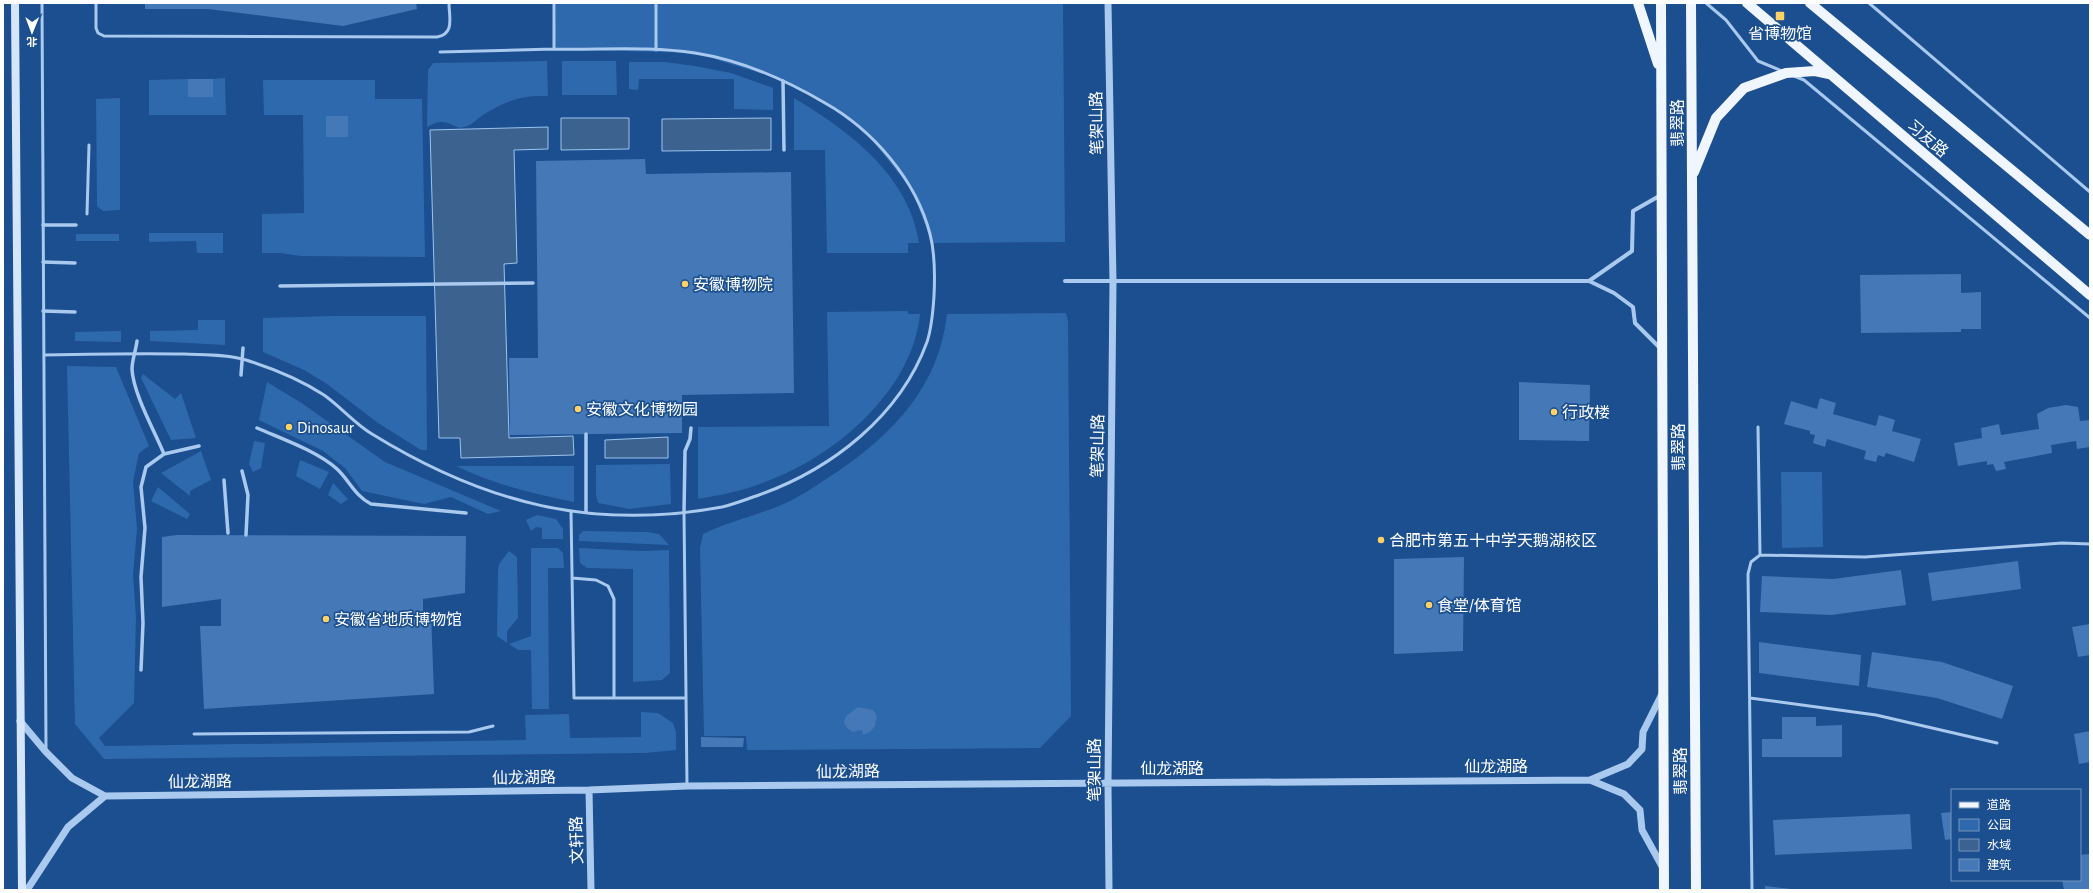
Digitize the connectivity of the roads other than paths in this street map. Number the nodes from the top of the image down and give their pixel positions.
1 (15, 3) edge
2 (42, 3) edge
3 (96, 3) edge
4 (449, 3) edge
5 (554, 3) edge
6 (656, 3) edge
7 (1108, 3) edge
8 (1638, 3) edge
9 (1661, 3) edge
10 (1691, 3) edge
11 (1706, 3) edge
12 (1747, 3) edge
13 (1810, 3) edge
14 (1869, 3) edge
15 (554, 49) junction
16 (656, 50) junction
17 (440, 52) dead end
18 (1661, 73) junction
19 (1786, 73) junction
20 (1830, 74) junction
21 (782, 81) junction
22 (89, 145) dead end
23 (784, 150) dead end
24 (1692, 178) junction
25 (2090, 192) edge
26 (1662, 195) junction
27 (88, 214) dead end
28 (76, 224) dead end
29 (43, 225) junction
30 (2090, 235) edge
31 (43, 262) junction
32 (75, 262) dead end
33 (1065, 281) dead end
34 (1589, 281) junction
35 (1113, 282) junction
36 (533, 284) dead end
37 (280, 286) dead end
38 (2090, 295) edge
39 (43, 311) junction
40 (75, 312) dead end
41 (2090, 318) edge
42 (137, 341) dead end
43 (243, 348) dead end
44 (1662, 351) junction
45 (136, 353) junction
46 (44, 356) junction
47 (242, 359) junction
48 (240, 375) dead end
49 (1758, 427) dead end
50 (257, 428) dead end
51 (691, 428) dead end
52 (586, 434) dead end
53 (199, 446) dead end
54 (164, 454) junction
55 (242, 471) dead end
56 (224, 480) dead end
57 (570, 511) junction
58 (586, 512) junction
59 (466, 513) dead end
60 (684, 513) junction
61 (228, 534) dead end
62 (246, 535) dead end
63 (2090, 544) edge
64 (1760, 556) junction
65 (572, 578) junction
66 (141, 670) dead end
67 (1663, 692) junction
68 (614, 698) junction
69 (686, 698) junction
70 (1750, 698) junction
71 (20, 721) junction
72 (493, 726) dead end
73 (194, 734) dead end
74 (1997, 743) dead end
75 (46, 752) junction
76 (1590, 780) junction
77 (1108, 782) junction
78 (687, 786) junction
79 (589, 790) junction
80 (105, 796) junction
81 (1664, 871) junction
82 (22, 890) edge
83 (27, 890) edge
84 (590, 890) edge
85 (1109, 890) edge
86 (1664, 890) edge
87 (1696, 890) edge
88 (1752, 890) edge

1 - 71 main road
2 - 29 lane
3 - 4 lane
5 - 15 lane
6 - 16 lane
7 - 35 street, 笔架山路
8 - 18 main road
9 - 18 main road, 翡翠路
10 - 24 main road, 翡翠路
11 - 19 lane
12 - 20 main road, 习友路
13 - 30 main road, 习友路
14 - 25 lane
15 - 16 lane
15 - 17 lane
16 - 21 lane
18 - 26 main road, 翡翠路
19 - 20 main road
19 - 24 main road
19 - 41 lane
20 - 38 main road, 习友路
21 - 23 street
21 - 60 lane
22 - 27 lane
24 - 87 main road, 翡翠路
26 - 34 street
26 - 44 main road, 翡翠路
28 - 29 street
29 - 31 lane
31 - 32 street
31 - 39 lane
33 - 35 street
34 - 35 street
34 - 44 street
35 - 77 street, 笔架山路
36 - 37 street
39 - 40 street
39 - 46 lane
42 - 45 street
43 - 47 street
44 - 67 main road, 翡翠路
45 - 46 lane
45 - 47 lane
45 - 54 street
46 - 75 lane
47 - 48 street
47 - 57 lane
49 - 64 lane
50 - 59 street
51 - 60 street
52 - 58 street
53 - 54 street
54 - 66 street
55 - 62 street
56 - 61 street
57 - 58 lane
57 - 65 lane
58 - 60 lane
60 - 69 lane
63 - 64 lane
64 - 70 lane
65 - 68 lane
65 - 68 lane
67 - 76 street
67 - 81 main road, 翡翠路
68 - 69 lane
69 - 78 lane
70 - 74 lane
70 - 88 lane
71 - 75 street
71 - 82 main road
72 - 73 lane
75 - 80 street
76 - 77 street, 仙龙湖路
76 - 81 street
77 - 78 street, 仙龙湖路
77 - 85 street, 笔架山路
78 - 79 street, 仙龙湖路
79 - 80 street, 仙龙湖路
79 - 84 street, 文轩路
80 - 83 street
81 - 86 main road, 翡翠路

